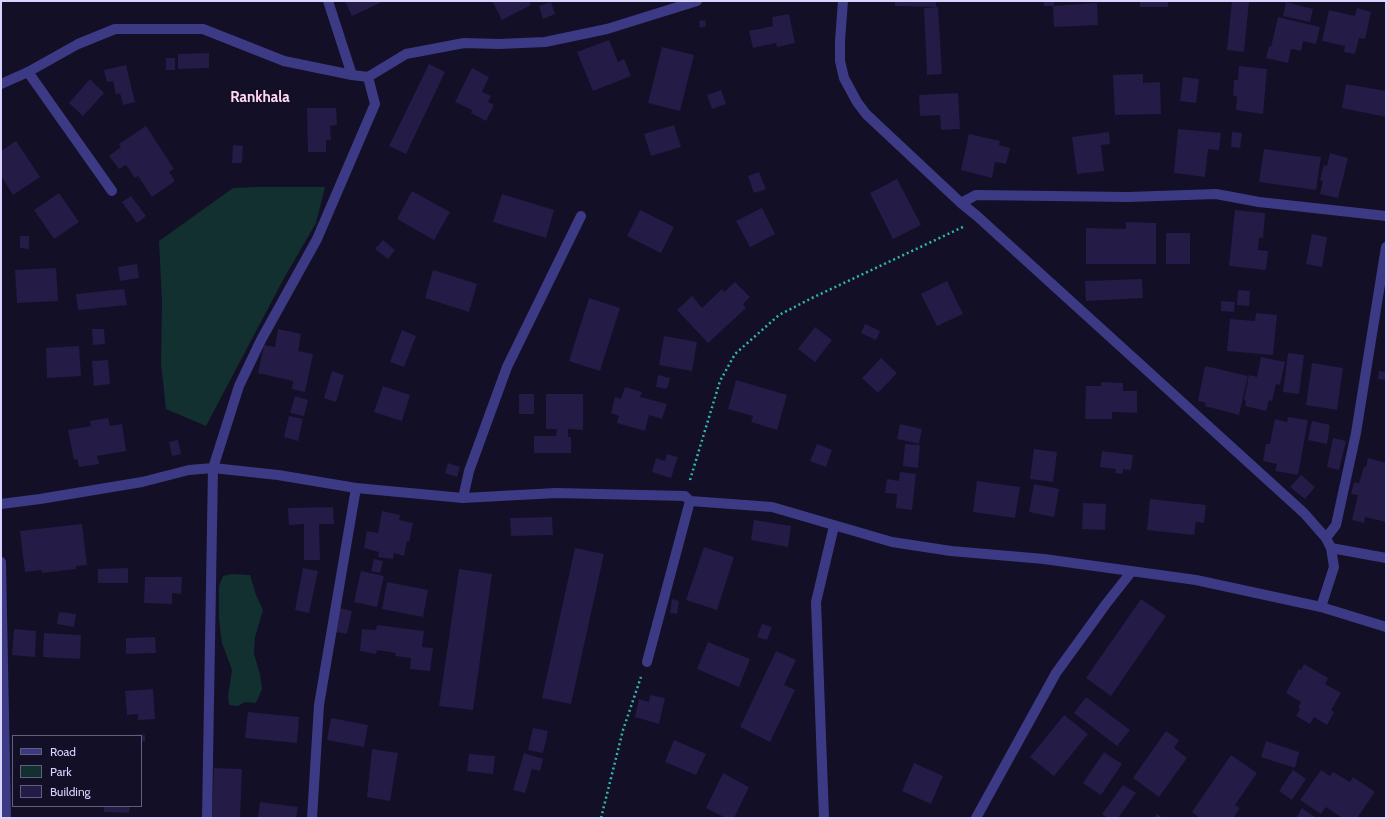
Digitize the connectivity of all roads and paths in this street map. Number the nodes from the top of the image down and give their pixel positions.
1 (328, 1) edge
2 (697, 1) edge
3 (843, 1) edge
4 (28, 72) junction
5 (352, 75) junction
6 (368, 77) junction
7 (1, 84) edge
8 (112, 191) dead end
9 (961, 203) junction
10 (580, 216) dead end
11 (977, 216) junction
12 (1386, 216) edge
13 (1386, 247) edge
14 (213, 468) junction
15 (356, 488) junction
16 (464, 498) junction
17 (687, 498) junction
18 (1, 504) edge
19 (834, 526) junction
20 (1326, 538) junction
21 (1331, 548) junction
22 (1386, 558) edge
23 (1, 562) edge
24 (1132, 571) junction
25 (1321, 607) junction
26 (1386, 627) edge
27 (647, 662) joint
28 (6, 818) edge
29 (207, 818) edge
30 (312, 818) edge
31 (601, 818) edge
32 (824, 818) edge
33 (976, 818) edge

1 - 5 street
2 - 6 street
3 - 9 street
4 - 5 street
4 - 7 street
4 - 8 street
5 - 6 street
6 - 14 street
9 - 11 street
9 - 12 street
10 - 16 street
11 - 17 path
11 - 20 street
13 - 20 street
14 - 15 street
14 - 18 street
14 - 29 street
15 - 16 street
15 - 30 street
16 - 17 street
17 - 19 street
17 - 27 street
19 - 24 street
19 - 32 street
20 - 21 street
21 - 22 street
21 - 25 street
23 - 28 street
24 - 25 street
24 - 33 street
25 - 26 street
27 - 31 path

